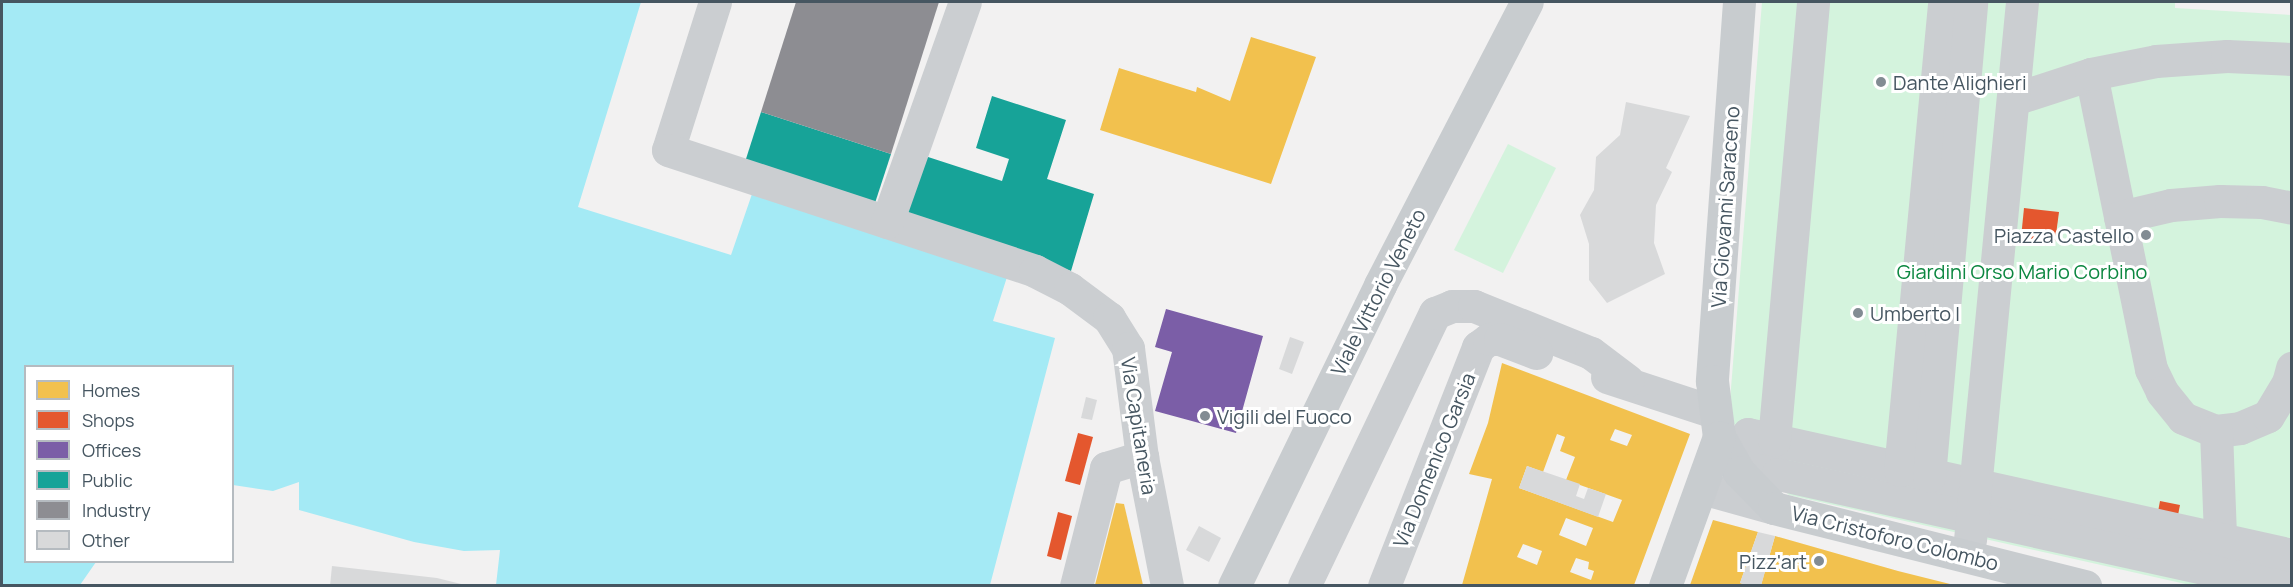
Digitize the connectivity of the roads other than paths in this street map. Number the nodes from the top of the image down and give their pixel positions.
1 (715, 2) edge
2 (965, 2) edge
3 (1527, 2) edge
4 (1739, 2) edge
5 (1813, 2) edge
6 (1944, 2) edge
7 (1971, 2) edge
8 (2022, 2) edge
9 (2292, 59) edge
10 (2091, 74) junction
11 (2013, 99) junction
12 (2292, 208) edge
13 (2120, 217) junction
14 (887, 222) junction
15 (2292, 368) edge
16 (1628, 381) junction
17 (1716, 424) junction
18 (2216, 431) junction
19 (1774, 440) junction
20 (1142, 457) junction
21 (1915, 473) junction
22 (1701, 488) junction
23 (1973, 502) junction
24 (1774, 508) junction
25 (2220, 539) junction
26 (2292, 555) edge
27 (1968, 557) junction
28 (2221, 572) junction
29 (1076, 585) edge
30 (1167, 585) edge
31 (1234, 585) edge
32 (1304, 585) edge
33 (1384, 585) edge
34 (1665, 585) edge
35 (2082, 585) edge
36 (2285, 585) edge

1 - 14 street, Via Capitaneria
2 - 14 street
3 - 31 main road, Viale Vittorio Veneto
4 - 17 main road, Via Giovanni Saraceno
5 - 19 street
6 - 21 street
7 - 21 street
8 - 11 street
9 - 10 street
10 - 11 street
10 - 13 street
11 - 23 street
12 - 13 street
13 - 18 street
14 - 20 street, Via Capitaneria
15 - 18 street
16 - 17 street
16 - 32 street
16 - 33 street, Via Domenico Garsia
17 - 22 main road
17 - 24 main road
18 - 25 street
19 - 21 street
19 - 23 street
20 - 29 street
20 - 30 street, Via Capitaneria
21 - 23 street
22 - 24 street
22 - 34 main road
23 - 25 street
23 - 27 street
23 - 28 street
24 - 27 main road, Via Cristoforo Colombo
25 - 26 street
25 - 28 street
27 - 35 main road, Via Cristoforo Colombo
28 - 36 street

